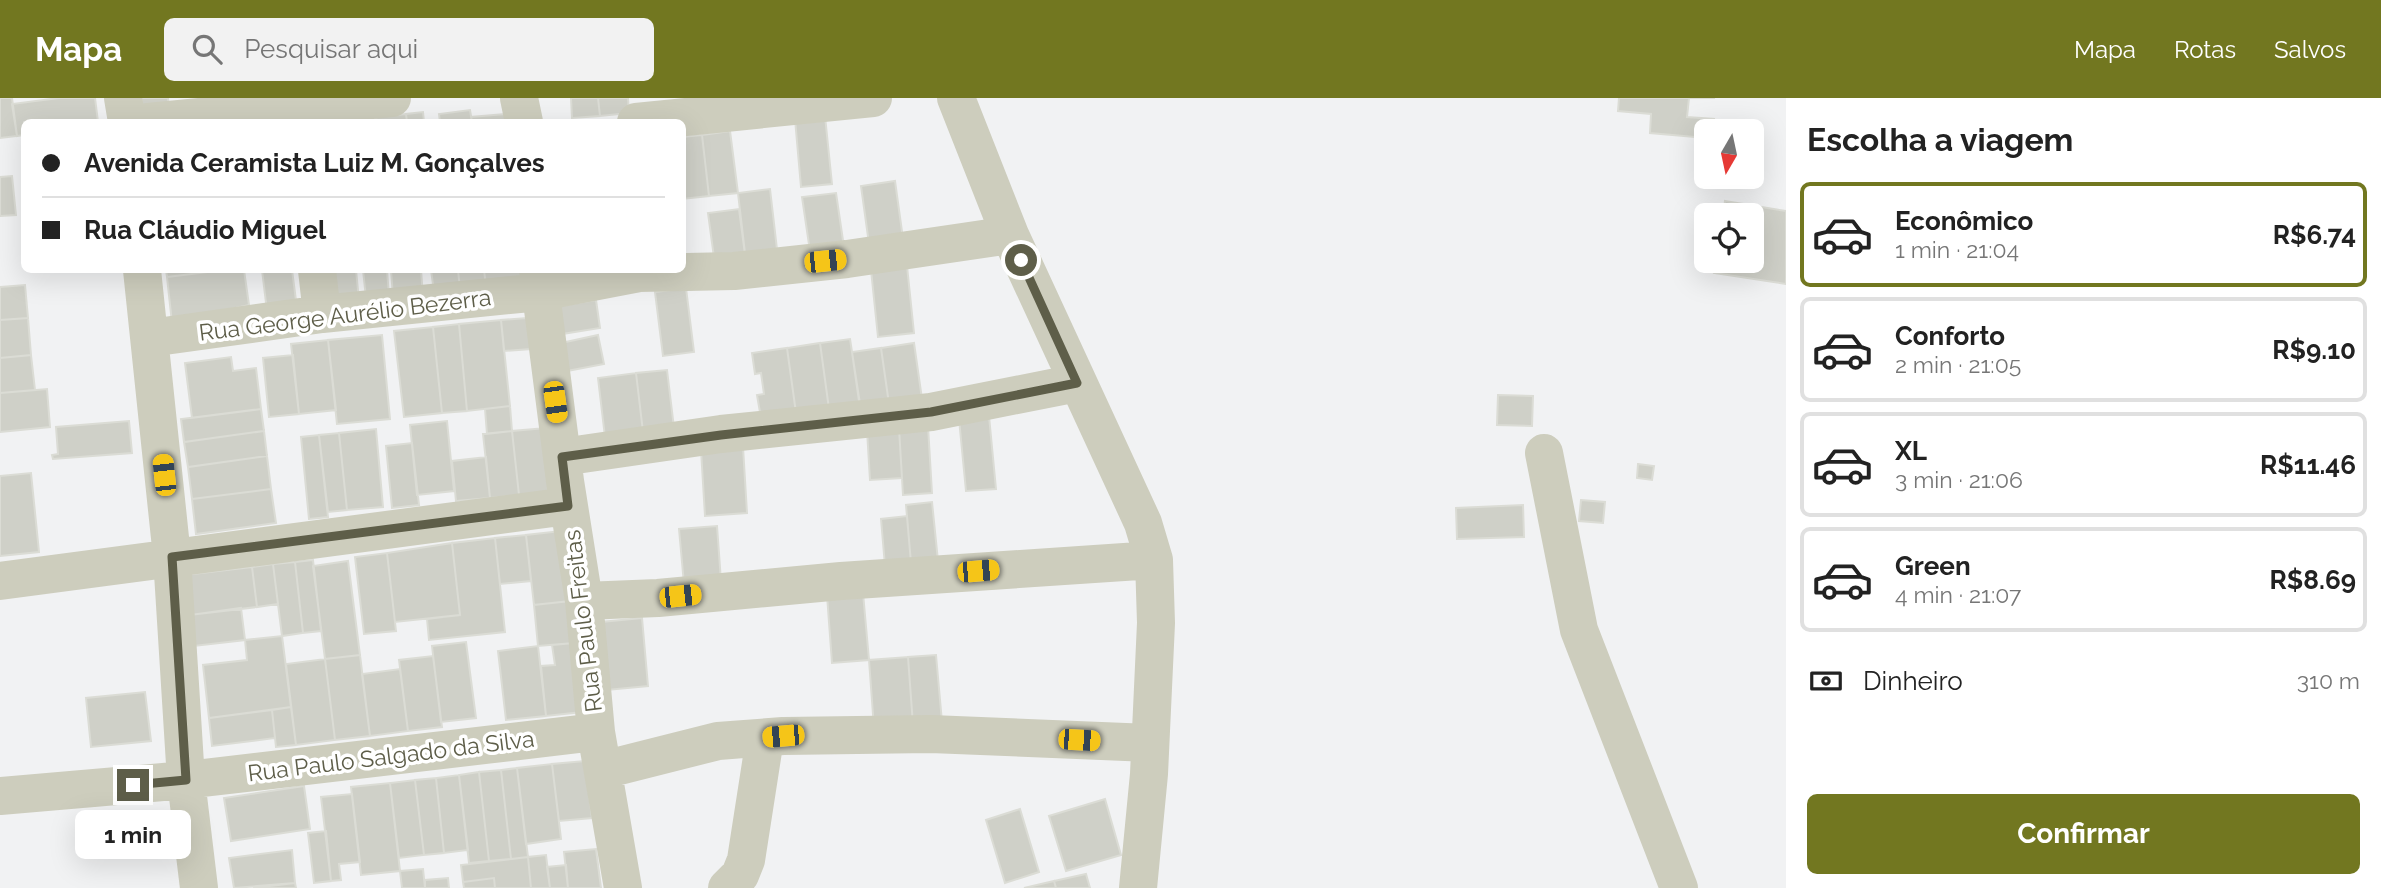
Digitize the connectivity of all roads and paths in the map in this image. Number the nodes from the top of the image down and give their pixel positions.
1 (123, 98) edge
2 (392, 98) edge
3 (520, 98) edge
4 (873, 98) edge
5 (956, 98) edge
6 (301, 114) edge
7 (126, 119) edge
8 (205, 119) edge
9 (524, 119) edge
10 (666, 119) edge
11 (1010, 235) junction
12 (686, 272) edge
13 (142, 273) edge
14 (317, 273) edge
15 (639, 273) edge
16 (539, 281) edge
17 (322, 314) junction
18 (149, 338) junction
19 (1077, 383) junction
20 (1544, 453) dead end
21 (562, 457) junction
22 (568, 506) junction
23 (172, 557) junction
24 (1154, 560) junction
25 (0, 581) edge
26 (584, 601) junction
27 (596, 732) junction
28 (765, 738) junction
29 (1150, 743) junction
30 (603, 770) junction
31 (186, 780) junction
32 (0, 796) edge
33 (199, 888) edge
34 (623, 888) edge
35 (727, 888) edge
36 (1138, 888) edge
37 (1679, 888) edge

1 - 7 street
2 - 6 street
3 - 9 street
4 - 10 street
5 - 11 street
6 - 8 street
11 - 12 street, Rua George Aurélio Bezerra
11 - 19 street
13 - 18 street
14 - 17 street
15 - 16 street, Rua George Aurélio Bezerra
16 - 17 street, Rua George Aurélio Bezerra
16 - 21 street, Rua Paulo Freitas
17 - 18 street, Rua George Aurélio Bezerra
18 - 23 street
19 - 21 street
19 - 24 street
20 - 37 street
21 - 22 street, Rua Paulo Freitas
22 - 23 street
22 - 26 street, Rua Paulo Freitas
23 - 25 street
23 - 31 street
24 - 26 street
24 - 29 street
26 - 27 street, Rua Paulo Freitas
27 - 30 street, Rua Paulo Freitas
27 - 31 street, Rua Paulo Salgado da Silva
28 - 29 street
28 - 30 street
28 - 35 street
29 - 36 street
30 - 34 street, Rua Paulo Freitas
31 - 32 street, Rua Paulo Salgado da Silva
31 - 33 street

